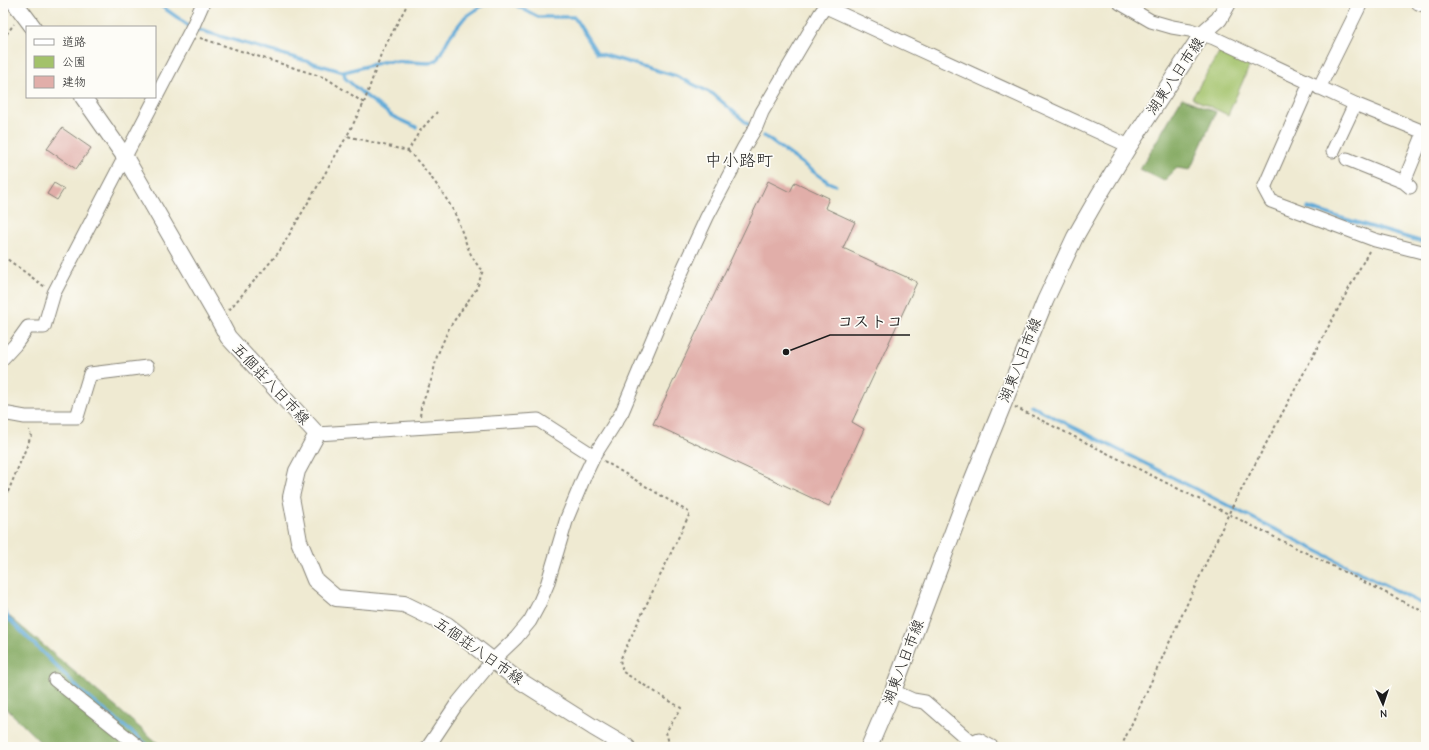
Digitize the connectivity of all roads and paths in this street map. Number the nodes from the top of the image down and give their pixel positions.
1 (203, 3) edge
2 (408, 3) edge
3 (1120, 3) edge
4 (1228, 3) edge
5 (1361, 3) edge
6 (1418, 3) edge
7 (827, 5) edge
8 (1426, 6) edge
9 (19, 8) edge
10 (1139, 8) edge
11 (32, 26) edge
12 (189, 34) junction
13 (1202, 34) junction
14 (3, 39) edge
15 (1314, 86) junction
16 (156, 97) edge
17 (84, 98) edge
18 (156, 98) edge
19 (364, 103) junction
20 (1355, 104) junction
21 (437, 112) dead end
22 (1425, 133) edge
23 (347, 136) junction
24 (1129, 146) junction
25 (408, 151) junction
26 (1333, 151) dead end
27 (125, 157) junction
28 (1347, 159) dead end
29 (1375, 240) junction
30 (1426, 253) edge
31 (3, 256) edge
32 (54, 293) junction
33 (219, 320) junction
34 (3, 358) edge
35 (147, 367) dead end
36 (1004, 402) junction
37 (3, 413) edge
38 (25, 417) junction
39 (419, 428) junction
40 (317, 434) junction
41 (599, 458) junction
42 (8, 492) dead end
43 (1229, 512) junction
44 (1426, 613) edge
45 (493, 660) junction
46 (56, 680) dead end
47 (893, 691) junction
48 (139, 747) edge
49 (428, 747) edge
50 (627, 747) edge
51 (670, 747) edge
52 (869, 747) edge
53 (992, 747) edge
54 (1121, 747) edge

1 - 12 street
2 - 19 path
3 - 10 street
4 - 13 main road, 湖東八日市線
5 - 15 street
6 - 8 street
7 - 24 street
7 - 41 street
9 - 11 main road
9 - 14 path
10 - 13 street
12 - 16 street
12 - 19 path
13 - 15 street
13 - 24 main road, 湖東八日市線
15 - 20 street
15 - 29 street
17 - 27 main road, 五個荘八日市線
18 - 27 street
19 - 23 path
20 - 22 street
20 - 26 street
21 - 25 path
22 - 28 street
23 - 25 path
23 - 33 path
24 - 36 main road, 湖東八日市線
25 - 39 path
27 - 32 street
27 - 33 main road, 五個荘八日市線
29 - 30 street
29 - 43 path
31 - 32 path
32 - 34 street
33 - 40 main road, 五個荘八日市線
35 - 38 street
36 - 43 path
36 - 47 main road, 湖東八日市線
37 - 38 street
38 - 42 path
39 - 40 street
39 - 41 street
40 - 45 main road, 五個荘八日市線
41 - 45 street
41 - 51 path
43 - 44 path
43 - 54 path
45 - 49 street
45 - 50 main road, 五個荘八日市線
46 - 48 street
47 - 52 main road, 湖東八日市線
47 - 53 street

